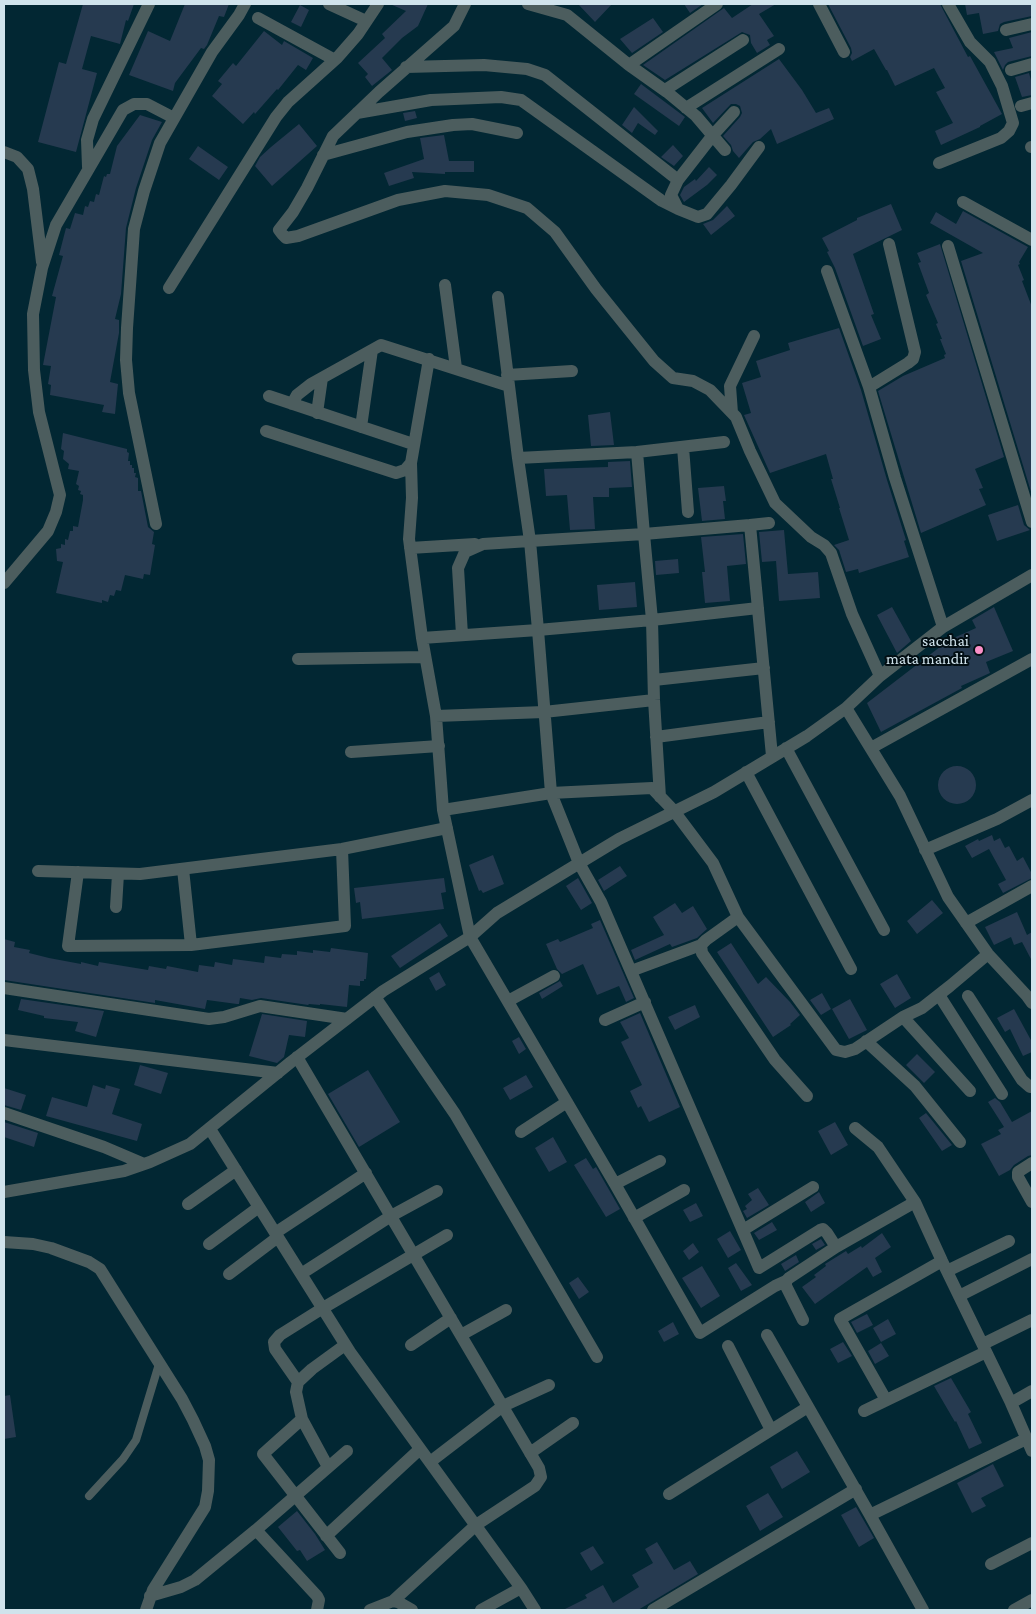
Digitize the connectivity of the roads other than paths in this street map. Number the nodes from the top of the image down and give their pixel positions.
1 (149, 4) edge
2 (245, 4) edge
3 (330, 4) edge
4 (378, 4) edge
5 (465, 4) edge
6 (528, 4) edge
7 (717, 4) edge
8 (819, 4) edge
9 (948, 4) edge
10 (258, 18) dead end
11 (366, 21) junction
12 (1032, 24) edge
13 (1006, 30) dead end
14 (743, 40) dead end
15 (779, 49) dead end
16 (844, 52) dead end
17 (335, 60) junction
18 (1032, 64) edge
19 (629, 65) junction
20 (406, 67) junction
21 (1012, 70) dead end
22 (665, 90) junction
23 (686, 108) junction
24 (357, 112) junction
25 (734, 112) dead end
26 (174, 118) junction
27 (517, 133) dead end
28 (713, 135) junction
29 (759, 147) dead end
30 (725, 150) dead end
31 (4, 152) edge
32 (324, 155) junction
33 (939, 163) dead end
34 (88, 170) junction
35 (678, 180) junction
36 (963, 202) dead end
37 (678, 209) junction
38 (1032, 240) edge
39 (889, 244) dead end
40 (948, 246) dead end
41 (42, 268) junction
42 (827, 271) dead end
43 (445, 285) dead end
44 (169, 288) dead end
45 (498, 296) dead end
46 (754, 336) dead end
47 (372, 350) junction
48 (429, 359) junction
49 (456, 368) junction
50 (572, 371) dead end
51 (322, 378) junction
52 (508, 381) junction
53 (869, 387) junction
54 (269, 396) dead end
55 (292, 404) junction
56 (318, 413) junction
57 (732, 413) junction
58 (361, 427) junction
59 (266, 431) dead end
60 (724, 442) dead end
61 (413, 444) junction
62 (683, 447) junction
63 (637, 452) junction
64 (518, 458) junction
65 (411, 463) junction
66 (688, 512) dead end
67 (1032, 522) edge
68 (769, 523) dead end
69 (156, 524) dead end
70 (750, 525) junction
71 (644, 534) junction
72 (530, 541) junction
73 (483, 544) junction
74 (410, 548) junction
75 (1032, 575) edge
76 (4, 583) edge
77 (758, 608) junction
78 (652, 620) junction
79 (943, 627) junction
80 (538, 630) junction
81 (462, 635) junction
82 (422, 638) junction
83 (426, 657) junction
84 (298, 659) dead end
85 (1032, 659) edge
86 (764, 668) junction
87 (880, 676) junction
88 (654, 680) junction
89 (654, 700) junction
90 (846, 708) junction
91 (544, 712) junction
92 (436, 716) junction
93 (769, 722) junction
94 (656, 737) junction
95 (438, 746) junction
96 (786, 748) junction
97 (871, 748) junction
98 (351, 752) dead end
99 (772, 756) junction
100 (746, 772) junction
101 (551, 793) junction
102 (660, 797) junction
103 (1032, 800) edge
104 (443, 810) junction
105 (674, 811) junction
106 (447, 828) junction
107 (342, 849) junction
108 (926, 850) junction
109 (578, 863) junction
110 (183, 869) junction
111 (38, 870) dead end
112 (78, 872) junction
113 (118, 874) junction
114 (1032, 886) edge
115 (116, 907) dead end
116 (738, 917) junction
117 (966, 923) junction
118 (884, 930) dead end
119 (470, 937) junction
120 (701, 945) junction
121 (191, 946) junction
122 (988, 954) junction
123 (851, 969) dead end
124 (631, 971) junction
125 (554, 976) dead end
126 (4, 988) edge
127 (939, 995) junction
128 (375, 996) junction
129 (968, 996) dead end
130 (508, 1001) junction
131 (644, 1002) junction
132 (1032, 1004) edge
133 (903, 1017) junction
134 (346, 1019) junction
135 (605, 1020) dead end
136 (4, 1040) edge
137 (866, 1041) junction
138 (297, 1057) junction
139 (278, 1073) junction
140 (1032, 1087) edge
141 (970, 1092) dead end
142 (1002, 1094) dead end
143 (807, 1096) dead end
144 (568, 1102) junction
145 (4, 1113) edge
146 (855, 1128) dead end
147 (210, 1129) junction
148 (521, 1132) dead end
149 (960, 1142) dead end
150 (660, 1161) dead end
151 (1032, 1163) edge
152 (144, 1164) junction
153 (236, 1170) junction
154 (366, 1174) junction
155 (615, 1184) junction
156 (813, 1187) dead end
157 (684, 1190) dead end
158 (437, 1191) dead end
159 (4, 1192) edge
160 (915, 1202) junction
161 (1032, 1202) edge
162 (188, 1204) dead end
163 (259, 1207) junction
164 (391, 1216) junction
165 (634, 1218) junction
166 (743, 1230) junction
167 (277, 1235) junction
168 (446, 1235) dead end
169 (1009, 1241) dead end
170 (4, 1242) edge
171 (209, 1244) dead end
172 (836, 1247) junction
173 (413, 1254) junction
174 (1032, 1259) edge
175 (944, 1266) junction
176 (229, 1274) dead end
177 (301, 1274) junction
178 (786, 1281) junction
179 (959, 1296) junction
180 (322, 1308) junction
181 (506, 1310) dead end
182 (451, 1318) junction
183 (803, 1320) dead end
184 (1032, 1320) edge
185 (767, 1335) dead end
186 (461, 1336) junction
187 (411, 1344) dead end
188 (345, 1345) junction
189 (728, 1346) dead end
190 (984, 1348) junction
191 (597, 1357) dead end
192 (160, 1364) junction
193 (298, 1382) junction
194 (549, 1385) dead end
195 (1032, 1391) edge
196 (886, 1400) junction
197 (1011, 1403) junction
198 (503, 1406) junction
199 (808, 1407) junction
200 (864, 1411) dead end
201 (302, 1418) junction
202 (573, 1423) dead end
203 (771, 1430) junction
204 (1026, 1439) junction
205 (420, 1449) junction
206 (347, 1451) dead end
207 (1032, 1451) edge
208 (530, 1453) junction
209 (430, 1462) junction
210 (328, 1467) junction
211 (856, 1489) junction
212 (669, 1494) dead end
213 (89, 1496) dead end
214 (295, 1496) junction
215 (870, 1515) junction
216 (476, 1525) junction
217 (256, 1530) junction
218 (326, 1536) junction
219 (1032, 1543) edge
220 (340, 1554) dead end
221 (991, 1564) dead end
222 (521, 1588) junction
223 (150, 1596) junction
224 (1032, 1600) edge
225 (393, 1601) junction
226 (146, 1610) edge
227 (317, 1610) edge
228 (370, 1610) edge
229 (412, 1610) edge
230 (481, 1610) edge
231 (535, 1610) edge
232 (653, 1610) edge
233 (924, 1610) edge
234 (1014, 1610) edge

1 - 34 street
2 - 26 street
3 - 11 street
4 - 11 street
5 - 20 street
6 - 19 street
7 - 19 street
8 - 16 street
9 - 33 street
10 - 17 street
11 - 17 street
12 - 13 street
14 - 22 street
15 - 23 street
17 - 44 street
18 - 21 street
19 - 22 street
20 - 24 street
20 - 35 street
22 - 23 street
23 - 28 street
24 - 32 street
24 - 37 street
25 - 28 street
26 - 34 street
26 - 69 street
27 - 32 street
28 - 30 street
28 - 35 street
29 - 37 street
31 - 41 street
32 - 57 street
34 - 41 street
35 - 37 street
36 - 38 street
39 - 53 street
40 - 67 street
41 - 76 street
42 - 53 street
43 - 49 street
45 - 52 street
46 - 57 street
47 - 48 street
47 - 51 street
47 - 58 street
48 - 49 street
48 - 61 street
49 - 52 street
50 - 52 street
51 - 55 street
51 - 56 street
52 - 64 street
53 - 79 street
54 - 55 street
55 - 56 street
56 - 58 street
57 - 87 street
58 - 61 street
59 - 65 street
60 - 62 street
61 - 65 street
62 - 63 street
62 - 66 street
63 - 64 street
63 - 71 street
64 - 72 street
65 - 74 street
68 - 70 street
70 - 71 street
70 - 77 street
71 - 72 street
71 - 78 street
72 - 73 street
72 - 80 street
73 - 74 street
73 - 81 street
74 - 82 street
75 - 79 street
77 - 78 street
77 - 86 street
78 - 80 street
78 - 88 street
79 - 87 street
80 - 81 street
80 - 91 street
81 - 82 street
82 - 83 street
83 - 84 street
83 - 92 street
85 - 97 street
86 - 88 street
86 - 93 street
87 - 90 street
88 - 89 street
89 - 91 street
89 - 94 street
90 - 96 street
90 - 97 street
91 - 92 street
91 - 101 street
92 - 95 street
93 - 94 street
93 - 99 street
94 - 102 street
95 - 98 street
95 - 104 street
96 - 99 street
96 - 118 street
97 - 108 street
99 - 100 street
100 - 105 street
100 - 123 street
101 - 102 street
101 - 104 street
101 - 109 street
102 - 105 street
103 - 108 street
104 - 106 street
105 - 109 street
105 - 116 street
106 - 107 street
106 - 119 street
107 - 110 street
107 - 121 street
108 - 117 street
109 - 119 street
109 - 124 street
110 - 113 street
110 - 121 street
111 - 112 street
112 - 113 street
112 - 121 street
113 - 115 street
114 - 117 street
116 - 120 street
116 - 137 street
117 - 122 street
119 - 128 street
119 - 130 street
120 - 124 street
120 - 143 street
122 - 127 street
122 - 132 street
124 - 131 street
125 - 130 street
126 - 134 street
127 - 133 street
127 - 142 street
128 - 134 street
128 - 191 street
129 - 140 street
130 - 144 street
131 - 135 street
131 - 166 street
133 - 137 street
133 - 141 street
134 - 138 street
136 - 139 street
137 - 149 street
138 - 139 street
138 - 154 street
139 - 147 street
144 - 148 street
144 - 155 street
145 - 152 street
146 - 160 street
147 - 152 street
147 - 153 street
150 - 155 street
151 - 161 street
152 - 159 street
153 - 162 street
153 - 163 street
154 - 164 street
154 - 167 street
155 - 165 street
156 - 166 street
157 - 165 street
158 - 164 street
160 - 172 street
160 - 175 street
163 - 167 street
163 - 171 street
164 - 173 street
164 - 177 street
165 - 178 street
166 - 172 street
167 - 176 street
167 - 177 street
168 - 173 street
169 - 175 street
170 - 192 street
172 - 178 street
173 - 180 street
173 - 182 street
174 - 179 street
175 - 179 street
175 - 196 street
177 - 180 street
178 - 183 street
179 - 190 street
180 - 188 street
180 - 193 street
181 - 186 street
182 - 186 street
182 - 187 street
184 - 190 street
185 - 199 street
186 - 198 street
188 - 193 street
188 - 205 street
189 - 203 street
190 - 196 street
190 - 197 street
192 - 213 lane
192 - 223 street
193 - 201 street
194 - 198 street
195 - 197 street
196 - 200 street
197 - 204 street
198 - 208 street
198 - 209 street
199 - 203 street
199 - 211 street
201 - 210 street
201 - 214 street
202 - 208 street
203 - 212 street
204 - 207 street
204 - 215 street
205 - 209 street
205 - 218 street
206 - 210 street
208 - 216 street
209 - 216 street
210 - 214 street
211 - 215 street
211 - 232 street
214 - 217 street
214 - 218 street
215 - 233 street
216 - 222 street
216 - 225 street
217 - 223 street
217 - 227 street
218 - 220 street
219 - 221 street
222 - 230 street
222 - 231 street
223 - 226 street
224 - 234 street
225 - 228 street
225 - 229 street

